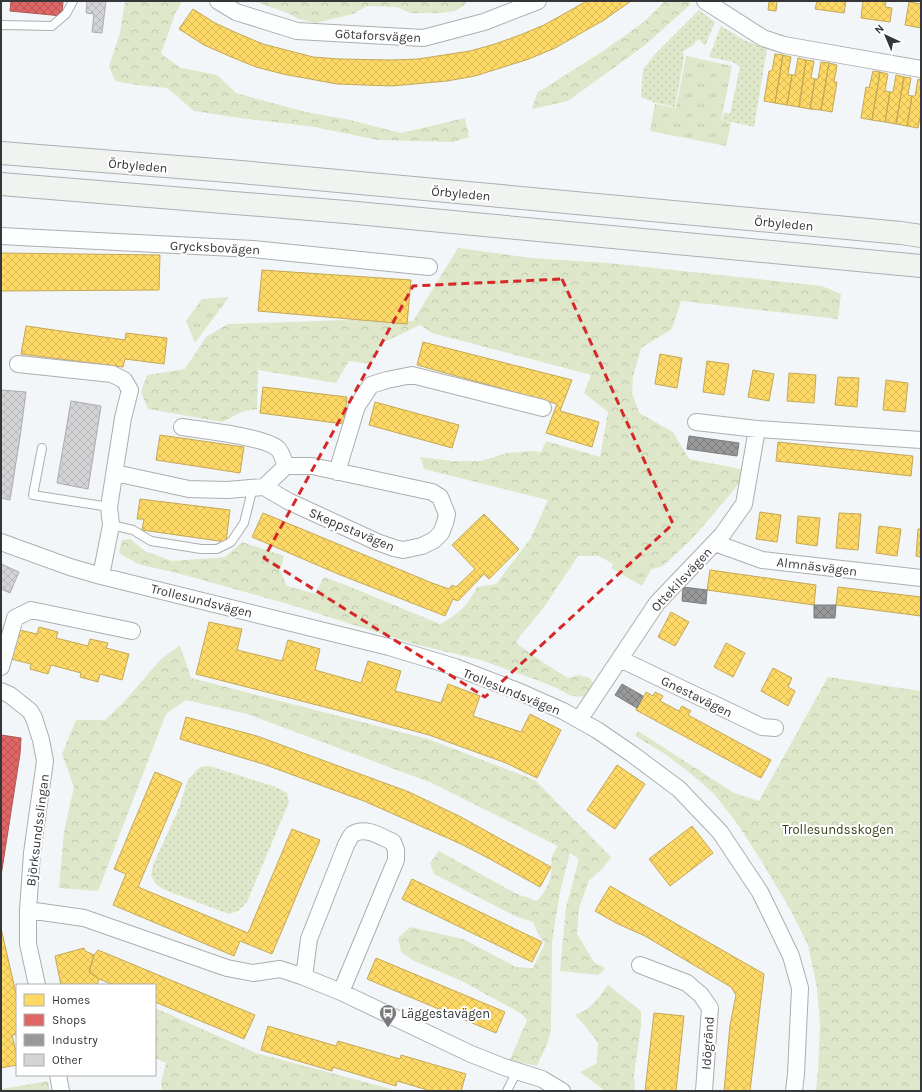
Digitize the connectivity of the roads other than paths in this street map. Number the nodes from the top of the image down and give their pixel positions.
1 (73, 1) edge
2 (218, 1) edge
3 (538, 1) edge
4 (705, 1) edge
5 (1, 25) edge
6 (921, 69) edge
7 (1, 153) edge
8 (1, 184) edge
9 (1, 236) edge
10 (921, 236) edge
11 (921, 266) edge
12 (429, 267) dead end
13 (18, 364) dead end
14 (543, 408) dead end
15 (696, 422) dead end
16 (182, 427) dead end
17 (757, 429) junction
18 (921, 440) edge
19 (42, 448) dead end
20 (286, 466) junction
21 (337, 472) junction
22 (115, 473) junction
23 (258, 487) junction
24 (109, 507) junction
25 (111, 524) junction
26 (1, 542) edge
27 (715, 543) junction
28 (101, 576) junction
29 (921, 578) edge
30 (132, 631) dead end
31 (620, 659) junction
32 (1, 667) edge
33 (1, 691) edge
34 (579, 720) junction
35 (775, 728) dead end
36 (28, 910) junction
37 (640, 965) dead end
38 (304, 977) junction
39 (37, 984) edge
40 (341, 992) junction
41 (517, 1071) junction
42 (58, 1076) edge
43 (61, 1091) edge
44 (507, 1091) edge
45 (562, 1091) edge
46 (704, 1091) edge
47 (794, 1091) edge

1 - 5 lane
2 - 3 street, Götaforsvägen
4 - 6 street
7 - 10 main road, Örbyleden
8 - 11 main road
9 - 12 street, Grycksbovägen
13 - 22 street
14 - 21 street
15 - 17 street
16 - 20 street
17 - 18 street
17 - 27 street, Ottekilsvägen
19 - 24 lane
20 - 21 street, Skeppstavägen
20 - 23 street
21 - 23 street, Skeppstavägen
22 - 23 street
22 - 24 street
23 - 25 lane
24 - 25 street
25 - 28 street
26 - 28 street, Trollesundsvägen
27 - 29 street, Almnäsvägen
27 - 31 street, Ottekilsvägen
28 - 34 street, Trollesundsvägen
30 - 32 street
31 - 34 street, Ottekilsvägen
31 - 35 street, Gnestavägen
33 - 36 street, Björksundsslingan
34 - 47 street, Trollesundsvägen
36 - 38 street
36 - 39 street, Björksundsslingan
37 - 46 street, Idögränd
38 - 40 street
38 - 40 street
40 - 41 street
41 - 44 lane
41 - 45 street
42 - 43 street

